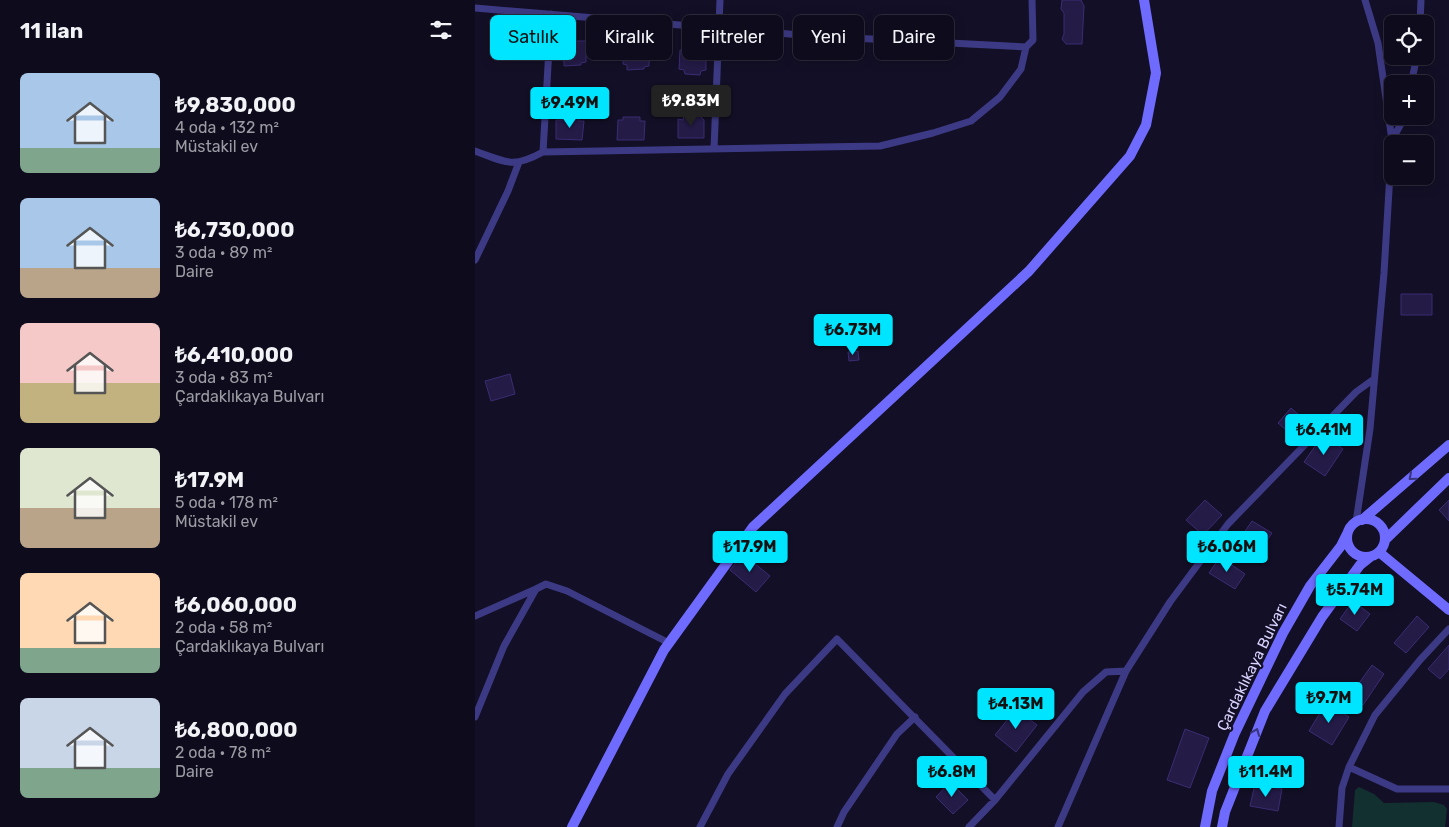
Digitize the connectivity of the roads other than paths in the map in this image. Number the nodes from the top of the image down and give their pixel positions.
1 (720, 0) edge
2 (1032, 0) edge
3 (1144, 0) edge
4 (1365, 0) edge
5 (1421, 0) edge
6 (475, 8) edge
7 (551, 14) junction
8 (719, 15) edge
9 (1420, 15) edge
10 (682, 25) edge
11 (783, 33) edge
12 (1026, 47) junction
13 (718, 60) edge
14 (1391, 135) edge
15 (714, 149) junction
16 (475, 151) edge
17 (543, 152) junction
18 (519, 162) junction
19 (1389, 185) edge
20 (475, 260) edge
21 (1374, 379) junction
22 (1449, 445) edge
23 (1449, 478) edge
24 (1359, 521) junction
25 (1348, 532) junction
26 (1385, 540) junction
27 (1375, 554) junction
28 (536, 589) junction
29 (1449, 610) edge
30 (475, 616) edge
31 (1449, 629) edge
32 (669, 643) junction
33 (1126, 671) junction
34 (475, 716) edge
35 (915, 717) junction
36 (1349, 767) junction
37 (1449, 789) edge
38 (995, 800) junction
39 (572, 827) edge
40 (700, 827) edge
41 (837, 827) edge
42 (969, 827) edge
43 (1058, 827) edge
44 (1205, 827) edge
45 (1222, 827) edge
46 (1339, 827) edge

1 - 8 street
2 - 12 street
3 - 32 street
4 - 14 street
5 - 9 street
6 - 7 street
7 - 10 street
7 - 17 street
11 - 12 street
12 - 15 street
13 - 15 street
15 - 17 street
16 - 18 street
17 - 18 street
18 - 20 street
19 - 21 street
21 - 24 street
21 - 33 street
22 -> 24 street
23 - 26 street
24 - 25 street
24 - 26 street
25 - 27 street
25 - 44 street, Çardaklıkaya Bulvarı
26 - 27 street
27 - 29 street
45 -> 27 street, Çardaklıkaya Bulvarı
28 - 30 street
28 - 32 street
28 - 34 street
31 - 36 street
32 - 39 street
33 - 38 street
33 - 43 street
35 - 38 street
35 - 40 street
35 - 41 street
36 - 37 street
36 - 46 street
38 - 42 street

